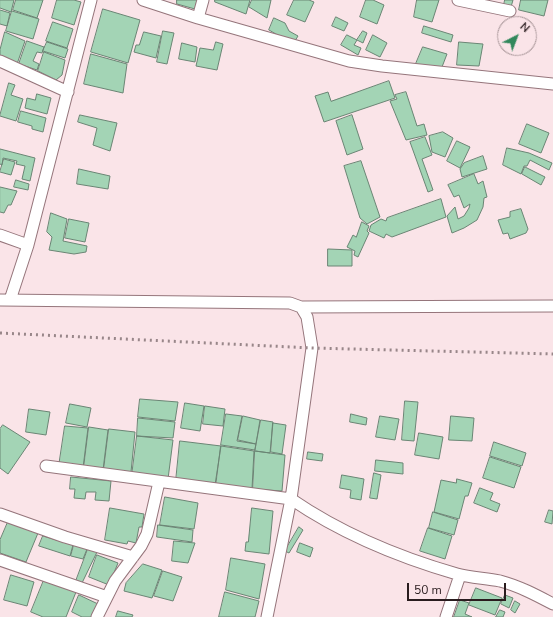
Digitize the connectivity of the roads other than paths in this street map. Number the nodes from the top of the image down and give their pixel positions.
1 (91, 0) edge
2 (143, 0) edge
3 (203, 0) edge
4 (458, 0) edge
5 (510, 11) dead end
6 (198, 18) junction
7 (0, 61) edge
8 (553, 84) edge
9 (68, 92) junction
10 (0, 235) edge
11 (28, 245) junction
12 (5, 300) edge
13 (553, 306) edge
14 (301, 307) junction
15 (46, 466) dead end
16 (159, 482) junction
17 (291, 499) junction
18 (0, 514) edge
19 (133, 557) junction
20 (0, 560) edge
21 (460, 575) junction
22 (108, 597) junction
23 (553, 604) edge
24 (97, 617) edge
25 (267, 617) edge
26 (446, 617) edge

1 - 9 street
2 - 6 street
3 - 6 street
4 - 5 street
6 - 8 street
7 - 9 street
9 - 11 street
10 - 11 street
11 - 12 street
12 - 14 street
13 - 14 street
14 - 17 street
15 - 16 street
16 - 17 street
16 - 19 street
17 - 21 street
17 - 25 street
18 - 19 street
19 - 22 street
20 - 22 street
21 - 23 street
21 - 26 street
22 - 24 street

